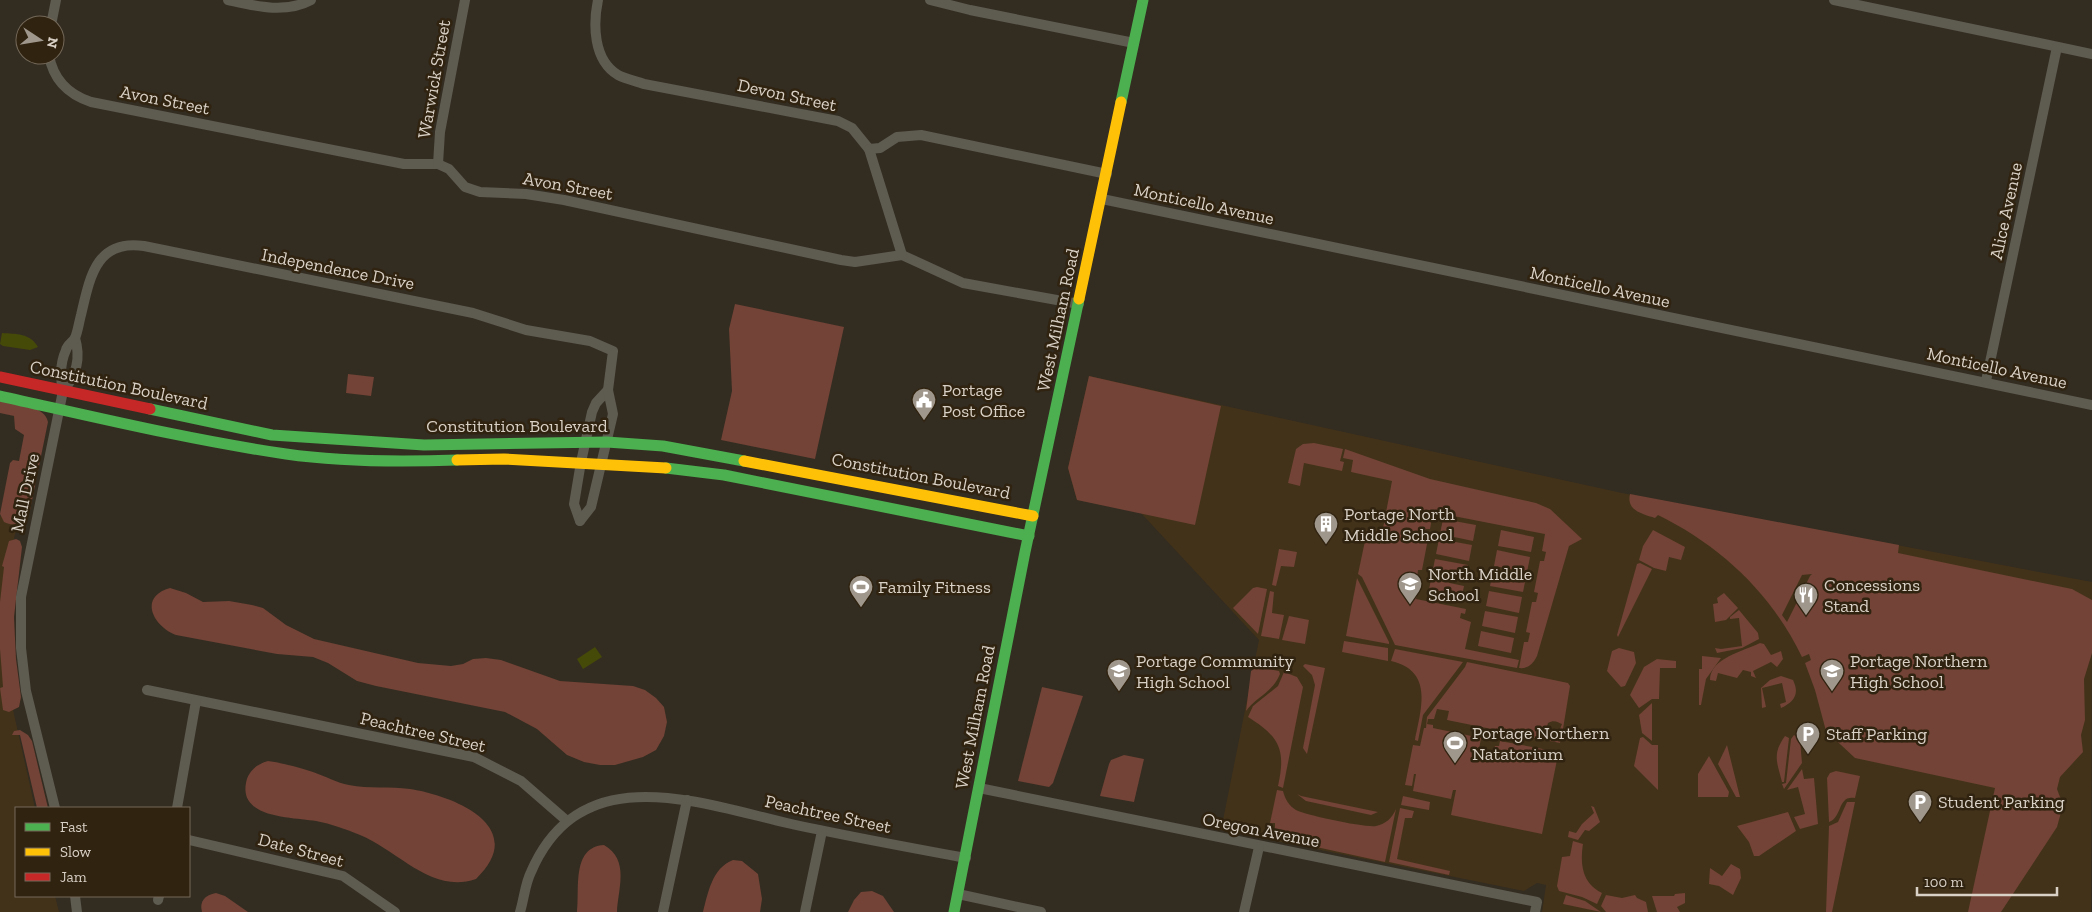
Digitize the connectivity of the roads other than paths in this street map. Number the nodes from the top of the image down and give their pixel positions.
1 (56, 0) edge
2 (228, 0) edge
3 (311, 0) edge
4 (465, 0) edge
5 (598, 0) edge
6 (930, 0) edge
7 (1143, 0) edge
8 (1834, 0) edge
9 (53, 15) edge
10 (1134, 42) junction
11 (2057, 47) junction
12 (2092, 54) edge
13 (51, 65) edge
14 (869, 149) junction
15 (438, 164) junction
16 (1107, 174) junction
17 (1102, 199) junction
18 (902, 255) junction
19 (1079, 304) junction
20 (0, 377) edge
21 (1986, 382) junction
22 (608, 390) junction
23 (64, 391) junction
24 (0, 396) edge
25 (2092, 405) edge
26 (60, 409) junction
27 (585, 442) junction
28 (607, 442) junction
29 (581, 462) junction
30 (602, 463) junction
31 (1033, 516) junction
32 (1029, 536) junction
33 (147, 690) dead end
34 (196, 701) junction
35 (979, 788) junction
36 (687, 800) junction
37 (55, 807) edge
38 (177, 807) edge
39 (568, 821) junction
40 (822, 830) junction
41 (190, 840) edge
42 (1259, 847) junction
43 (966, 858) junction
44 (958, 894) junction
45 (75, 897) edge
46 (1536, 907) edge
47 (77, 912) edge
48 (395, 912) edge
49 (520, 912) edge
50 (663, 912) edge
51 (805, 912) edge
52 (954, 912) edge
53 (1041, 912) edge
54 (1244, 912) edge

1 - 9 street
2 - 3 street
4 - 15 street, Warwick Street
5 - 14 street, Devon Street
6 - 10 street
7 - 10 street, West Milham Road
8 - 11 street
10 - 16 street, West Milham Road
11 - 12 street
11 - 21 street, Alice Avenue
13 - 15 street, Avon Street
14 - 16 street
14 - 18 street
15 - 18 street, Avon Street
16 - 17 street, West Milham Road
17 - 19 street, West Milham Road
17 - 21 street, Monticello Avenue
18 - 19 street
19 - 31 street, West Milham Road
20 - 23 street, Constitution Boulevard
21 - 25 street, Monticello Avenue
22 - 23 street, Independence Drive
22 - 27 street, Independence Drive
22 - 28 street, Independence Drive
23 - 26 street, Mall Drive
23 - 27 street, Constitution Boulevard
24 - 26 street, Constitution Boulevard
26 - 29 street, Constitution Boulevard
26 - 37 street, Mall Drive
27 - 28 street, Constitution Boulevard
27 - 29 street, Independence Drive
28 - 30 street, Independence Drive
28 - 31 street, Constitution Boulevard
29 - 30 street, Constitution Boulevard
29 - 30 street, Independence Drive
30 - 32 street, Constitution Boulevard
31 - 32 street, West Milham Road
32 - 35 street, West Milham Road
33 - 34 street, Peachtree Street
34 - 38 street
34 - 39 street, Peachtree Street
35 - 42 street, Oregon Avenue
35 - 43 street, West Milham Road
36 - 39 street, Peachtree Street
36 - 40 street, Peachtree Street
36 - 50 street
39 - 49 street
40 - 43 street, Peachtree Street
40 - 51 street
41 - 48 street, Date Street
42 - 46 street, Oregon Avenue
42 - 54 street
43 - 44 street, West Milham Road
44 - 52 street, West Milham Road
44 - 53 street
45 - 47 street

